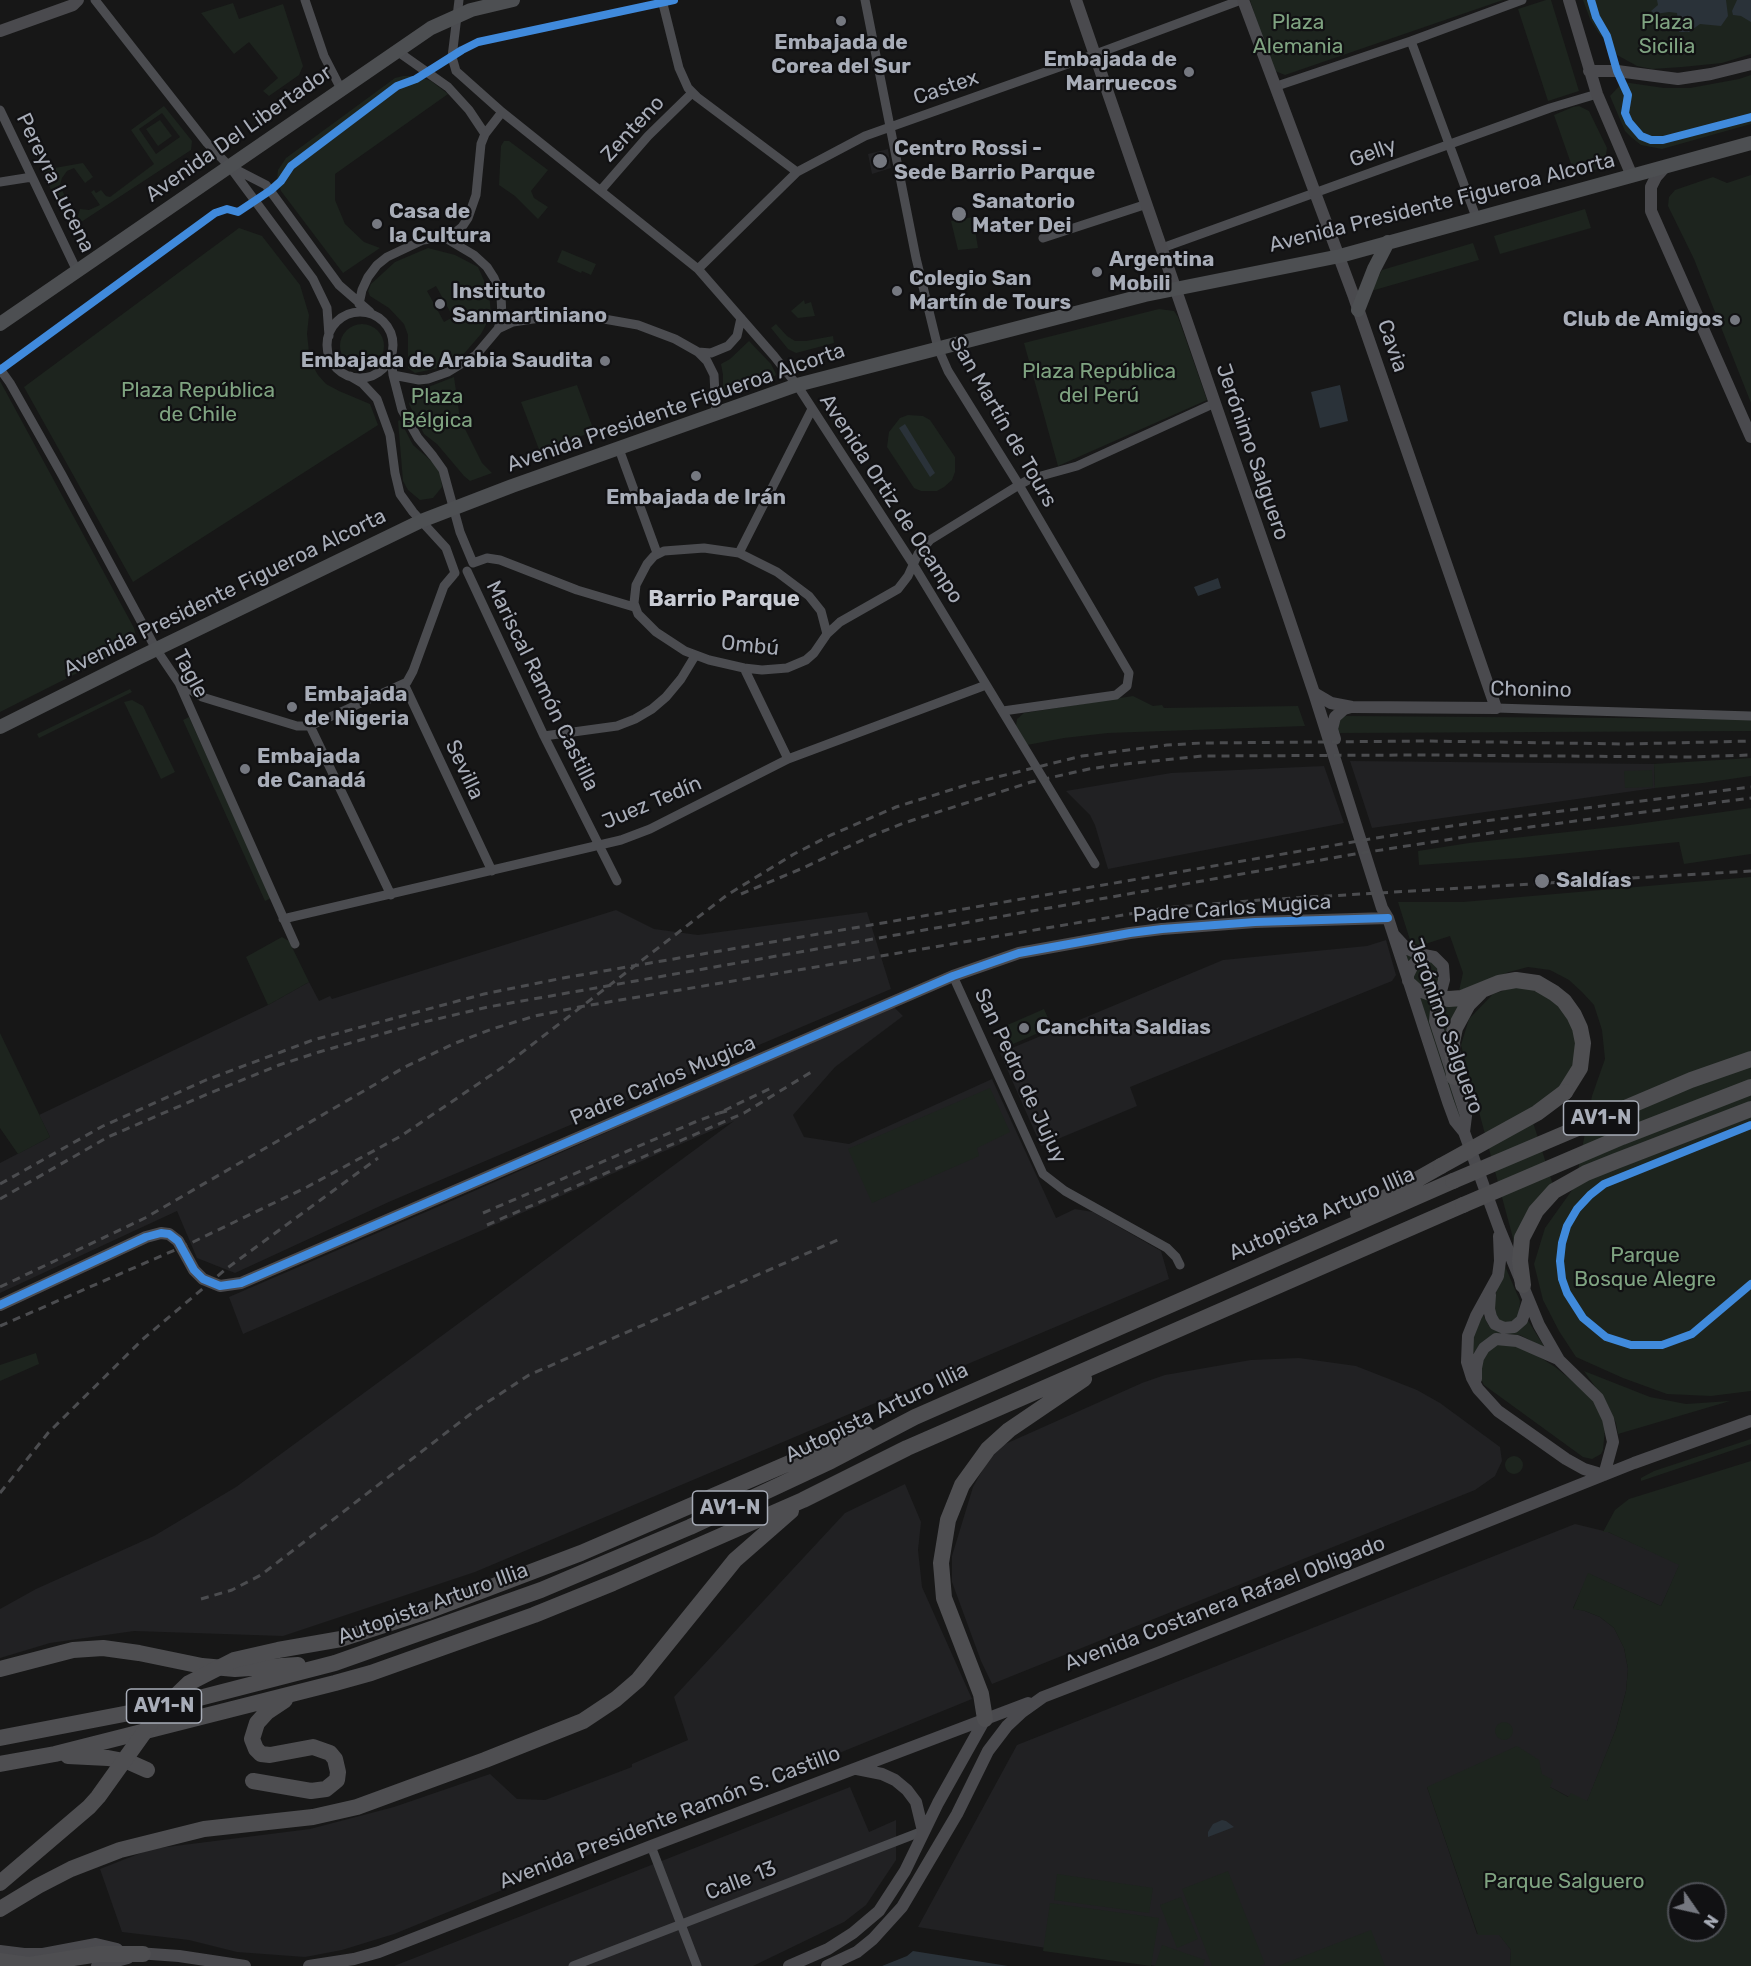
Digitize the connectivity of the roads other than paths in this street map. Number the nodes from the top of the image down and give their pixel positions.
1 (78, 0) edge
2 (94, 0) edge
3 (304, 0) edge
4 (459, 0) edge
5 (513, 0) edge
6 (662, 0) edge
7 (865, 0) edge
8 (1076, 0) edge
9 (1242, 0) edge
10 (1522, 0) edge
11 (1569, 0) edge
12 (457, 15) junction
13 (0, 31) edge
14 (1411, 41) junction
15 (397, 51) junction
16 (1093, 55) junction
17 (1751, 64) edge
18 (1589, 71) junction
19 (1277, 86) junction
20 (341, 89) junction
21 (692, 93) junction
22 (1596, 93) junction
23 (0, 110) edge
24 (502, 112) junction
25 (888, 127) junction
26 (485, 134) junction
27 (1751, 143) edge
28 (1450, 144) junction
29 (230, 167) junction
30 (1665, 167) junction
31 (797, 172) junction
32 (1632, 176) junction
33 (32, 177) junction
34 (0, 182) edge
35 (601, 190) junction
36 (1317, 192) junction
37 (1147, 204) junction
38 (1476, 217) junction
39 (1043, 238) dead end
40 (447, 239) junction
41 (1388, 242) junction
42 (1162, 248) junction
43 (1340, 256) junction
44 (698, 269) junction
45 (77, 272) junction
46 (1175, 289) junction
47 (359, 304) junction
48 (1358, 310) junction
49 (370, 312) junction
50 (741, 318) junction
51 (0, 324) edge
52 (498, 329) junction
53 (329, 336) junction
54 (938, 348) junction
55 (698, 352) junction
56 (391, 356) junction
57 (0, 369) edge
58 (393, 375) junction
59 (350, 376) junction
60 (797, 385) junction
61 (1215, 403) junction
62 (812, 409) junction
63 (716, 414) junction
64 (1751, 437) edge
65 (619, 449) junction
66 (1018, 485) junction
67 (453, 509) junction
68 (421, 521) junction
69 (739, 553) junction
70 (657, 554) junction
71 (473, 563) junction
72 (914, 564) junction
73 (467, 571) junction
74 (455, 573) junction
75 (634, 607) junction
76 (827, 634) junction
77 (156, 649) junction
78 (695, 656) junction
79 (744, 668) junction
80 (179, 683) junction
81 (404, 684) junction
82 (986, 685) junction
83 (1314, 693) junction
84 (1352, 707) junction
85 (1496, 708) junction
86 (1003, 711) junction
87 (1751, 716) edge
88 (310, 726) junction
89 (0, 727) edge
90 (544, 736) junction
91 (788, 759) junction
92 (599, 845) junction
93 (1095, 864) dead end
94 (492, 871) junction
95 (617, 881) dead end
96 (391, 895) junction
97 (1388, 918) junction
98 (283, 919) junction
99 (1392, 933) junction
100 (295, 944) dead end
101 (1423, 955) junction
102 (953, 976) junction
103 (1408, 981) junction
104 (1486, 988) junction
105 (1439, 998) junction
106 (1751, 1059) edge
107 (1454, 1077) junction
108 (1751, 1087) edge
109 (1751, 1109) edge
110 (1464, 1132) junction
111 (1499, 1228) junction
112 (1276, 1259) junction
113 (1180, 1264) dead end
114 (1491, 1291) junction
115 (1525, 1293) junction
116 (0, 1305) edge
117 (1118, 1357) junction
118 (1559, 1360) junction
119 (1481, 1394) junction
120 (915, 1417) junction
121 (1751, 1420) edge
122 (1604, 1475) junction
123 (803, 1500) junction
124 (327, 1665) junction
125 (0, 1669) edge
126 (297, 1693) junction
127 (1043, 1697) junction
128 (985, 1719) junction
129 (0, 1738) edge
130 (55, 1754) junction
131 (0, 1764) edge
132 (852, 1769) junction
133 (147, 1770) dead end
134 (254, 1781) dead end
135 (923, 1831) junction
136 (651, 1846) junction
137 (0, 1884) edge
138 (0, 1909) edge
139 (681, 1924) junction
140 (0, 1951) edge
141 (143, 1954) junction
142 (0, 1961) edge
143 (97, 1966) edge
144 (246, 1966) edge
145 (309, 1966) edge
146 (573, 1966) edge
147 (697, 1966) edge
148 (789, 1966) edge
149 (827, 1966) edge

1 - 13 main road
2 - 29 street
3 - 20 street
4 - 12 street
5 - 12 main road, Avenida Del Libertador
6 - 21 street
7 - 25 street, San Martín de Tours
8 - 16 main road, Jerónimo Salguero
9 - 16 street, Castex
9 - 19 main road, Cavia
10 - 14 street
11 - 18 main road
12 - 15 main road, Avenida Del Libertador
12 - 24 street, Avenida Ortiz de Ocampo
14 - 19 street
14 - 28 street
15 - 20 main road, Avenida Del Libertador
15 - 26 street
16 - 25 street, Castex
16 - 37 main road, Jerónimo Salguero
17 - 18 main road
18 - 22 main road
19 - 36 main road, Cavia
20 - 29 main road, Avenida Del Libertador
21 - 31 street
21 - 35 street, Zenteno
22 - 28 street, Gelly
22 - 32 main road
23 - 33 street, Pereyra Lucena
24 - 26 street
24 - 35 street, Avenida Ortiz de Ocampo
25 - 31 street, Castex
25 - 54 street, San Martín de Tours
26 - 40 street
27 - 30 main road, Avenida Presidente Figueroa Alcorta
28 - 36 street, Gelly
28 - 38 street
29 - 45 main road, Avenida Del Libertador
29 - 47 street
29 - 53 street
30 - 32 main road, Avenida Presidente Figueroa Alcorta
30 - 64 main road
31 - 44 street, Castex
32 - 38 main road, Avenida Presidente Figueroa Alcorta
33 - 34 street
33 - 45 street, Pereyra Lucena
35 - 44 street, Avenida Ortiz de Ocampo
36 - 42 street, Gelly
36 - 43 main road, Cavia
37 - 39 street
37 - 42 main road, Jerónimo Salguero
38 - 41 main road, Avenida Presidente Figueroa Alcorta
40 - 47 street
40 - 52 street
41 - 43 main road, Avenida Presidente Figueroa Alcorta
41 - 48 main road
42 - 46 main road, Jerónimo Salguero
43 - 46 main road, Avenida Presidente Figueroa Alcorta
43 - 48 main road, Cavia
44 - 50 street, Avenida Ortiz de Ocampo
45 - 51 main road, Avenida Del Libertador
46 - 54 main road, Avenida Presidente Figueroa Alcorta
46 - 61 main road, Jerónimo Salguero
47 - 49 street
48 - 85 main road, Cavia
49 - 53 street
49 - 56 street
50 - 55 street
50 - 60 street, Avenida Ortiz de Ocampo
52 - 55 street
52 - 58 street
53 - 59 street
54 - 60 main road, Avenida Presidente Figueroa Alcorta
54 - 66 street, San Martín de Tours
55 - 63 street
56 - 58 street, Mariscal Ramón Castilla
56 - 59 street
57 - 77 street, Tagle
58 - 67 street, Mariscal Ramón Castilla
59 - 68 street, Mariscal Ramón Castilla
60 - 62 street, Avenida Ortiz de Ocampo
60 - 63 main road, Avenida Presidente Figueroa Alcorta
61 - 66 street, Ombú
61 - 83 main road, Jerónimo Salguero
62 - 69 street
62 - 72 street, Avenida Ortiz de Ocampo
63 - 65 main road, Avenida Presidente Figueroa Alcorta
65 - 67 main road, Avenida Presidente Figueroa Alcorta
65 - 70 street
66 - 72 street, Ombú
66 - 86 street, San Martín de Tours
67 - 68 main road, Avenida Presidente Figueroa Alcorta
67 - 71 street, Mariscal Ramón Castilla
68 - 74 street, Mariscal Ramón Castilla
68 - 77 main road, Avenida Presidente Figueroa Alcorta
69 - 70 street
69 - 76 street
70 - 75 street
71 - 73 street, Mariscal Ramón Castilla
71 - 75 street
72 - 76 street, Ombú
72 - 82 street, Avenida Ortiz de Ocampo
73 - 74 street, Mariscal Ramón Castilla
73 - 90 street, Mariscal Ramón Castilla
74 - 81 street
75 - 78 street, Ombú
76 - 79 street, Ombú
77 - 80 street, Tagle
77 - 89 main road, Avenida Presidente Figueroa Alcorta
78 - 79 street, Ombú
78 - 90 street
79 - 91 street
80 - 88 street
80 - 98 street, Tagle
81 - 88 street
81 - 94 street, Sevilla
82 - 86 street, Avenida Ortiz de Ocampo
82 - 91 street, Juez Tedín
83 - 84 main road, Chonino
83 - 97 main road, Jerónimo Salguero
84 - 85 main road, Chonino
84 - 97 main road, Jerónimo Salguero
85 - 87 street, Chonino
86 - 93 street, Avenida Ortiz de Ocampo
88 - 96 street
90 - 92 street, Mariscal Ramón Castilla
91 - 92 street, Juez Tedín
92 - 94 street, Juez Tedín
92 - 95 street, Mariscal Ramón Castilla
94 - 96 street, Juez Tedín
96 - 98 street, Juez Tedín
97 - 99 main road, Jerónimo Salguero
97 - 102 main road, Padre Carlos Mugica
98 - 100 street, Tagle
99 - 101 main road, Jerónimo Salguero
99 - 103 main road, Jerónimo Salguero
101 - 103 main road
101 - 105 main road, Jerónimo Salguero
102 - 113 street, San Pedro de Jujuy
102 - 116 main road, Padre Carlos Mugica
103 - 105 main road
103 - 110 main road, Jerónimo Salguero
104 - 105 highway
104 - 107 highway
104 - 112 highway, bridge
105 - 107 main road, Jerónimo Salguero
106 - 112 highway, Autopista Arturo Illia / AV1-N, bridge
107 - 110 main road, Jerónimo Salguero
108 - 117 highway, Autopista Arturo Illia / AV1-N, bridge
109 - 115 highway
110 - 111 main road, Jerónimo Salguero
111 - 114 main road, Jerónimo Salguero
111 - 115 main road, Jerónimo Salguero
112 - 120 highway, Autopista Arturo Illia / AV1-N
114 - 115 main road
114 - 119 main road, Jerónimo Salguero
115 - 118 main road, Jerónimo Salguero
117 - 123 highway, Autopista Arturo Illia / AV1-N
117 - 128 highway
118 - 119 main road
118 - 122 main road, Jerónimo Salguero
119 - 122 main road, Jerónimo Salguero
120 - 124 highway, Autopista Arturo Illia / AV1-N
120 - 137 highway, bridge
121 - 122 main road, Avenida Costanera Rafael Obligado
122 - 127 main road, Avenida Costanera Rafael Obligado
123 - 126 highway, Autopista Arturo Illia / AV1-N
123 - 138 highway
124 - 125 highway
124 - 129 highway, Autopista Arturo Illia / AV1-N
126 - 130 highway, Autopista Arturo Illia / AV1-N
126 - 134 highway
127 - 128 main road, Avenida Presidente Ramón S. Castillo
127 - 149 main road, Avenida Costanera Rafael Obligado
128 - 132 main road, Avenida Presidente Ramón S. Castillo
128 - 135 main road
130 - 131 highway, Autopista Arturo Illia / AV1-N
130 - 133 highway
132 - 135 main road
132 - 136 main road, Avenida Presidente Ramón S. Castillo
135 - 139 street, Calle 13
135 - 148 main road
136 - 139 street
136 - 145 main road, Avenida Presidente Ramón S. Castillo
139 - 146 street, Calle 13
139 - 147 street
140 - 141 main road
141 - 142 highway
141 - 143 main road
141 - 144 main road

